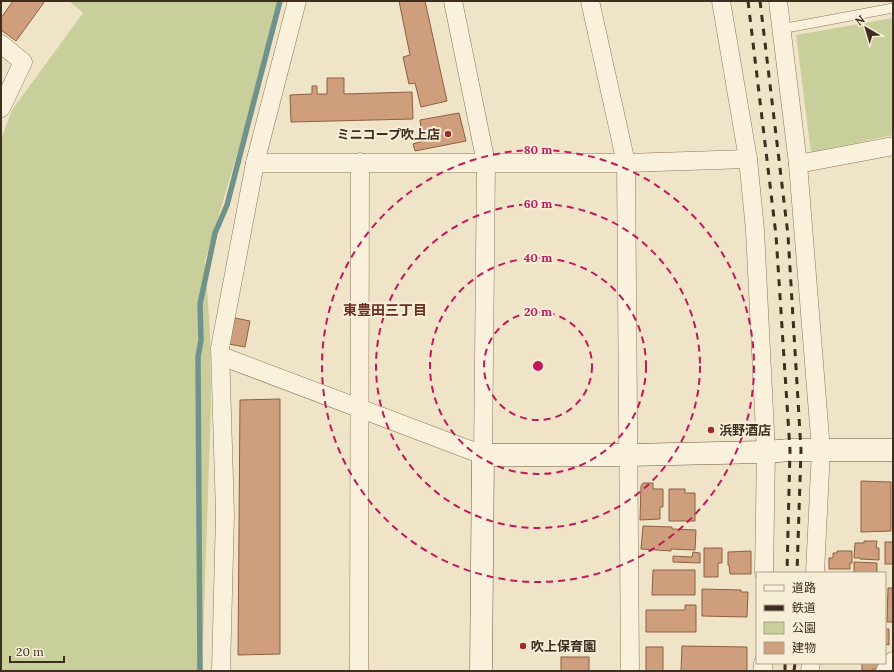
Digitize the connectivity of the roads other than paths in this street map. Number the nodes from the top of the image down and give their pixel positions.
1 (297, 1) edge
2 (453, 1) edge
3 (590, 1) edge
4 (721, 1) edge
5 (778, 1) edge
6 (893, 8) edge
7 (781, 29) junction
8 (1, 44) edge
9 (1, 108) edge
10 (893, 146) edge
11 (748, 159) junction
12 (255, 162) junction
13 (360, 162) junction
14 (486, 163) junction
15 (626, 163) junction
16 (798, 164) junction
17 (221, 356) junction
18 (359, 409) junction
19 (821, 450) junction
20 (893, 450) edge
21 (766, 452) junction
22 (483, 455) junction
23 (629, 455) junction
24 (764, 572) edge
25 (815, 572) edge
26 (893, 661) edge
27 (221, 671) edge
28 (359, 671) edge
29 (481, 671) edge
30 (630, 671) edge
31 (885, 671) edge

1 - 12 street
2 - 14 street
3 - 15 street
4 - 11 street
5 - 7 street
6 - 7 lane
7 - 16 street
8 - 9 street
10 - 16 street
11 - 15 street
11 - 21 street
12 - 13 street
12 - 17 street
13 - 14 street
13 - 18 street
14 - 15 street
14 - 22 street
15 - 23 street
16 - 19 street
17 - 18 street
17 - 27 street
18 - 22 street
18 - 28 street
19 - 20 street
19 - 21 street
19 - 25 street
21 - 23 street
21 - 24 street
22 - 23 street
22 - 29 street
23 - 30 street
26 - 31 street

